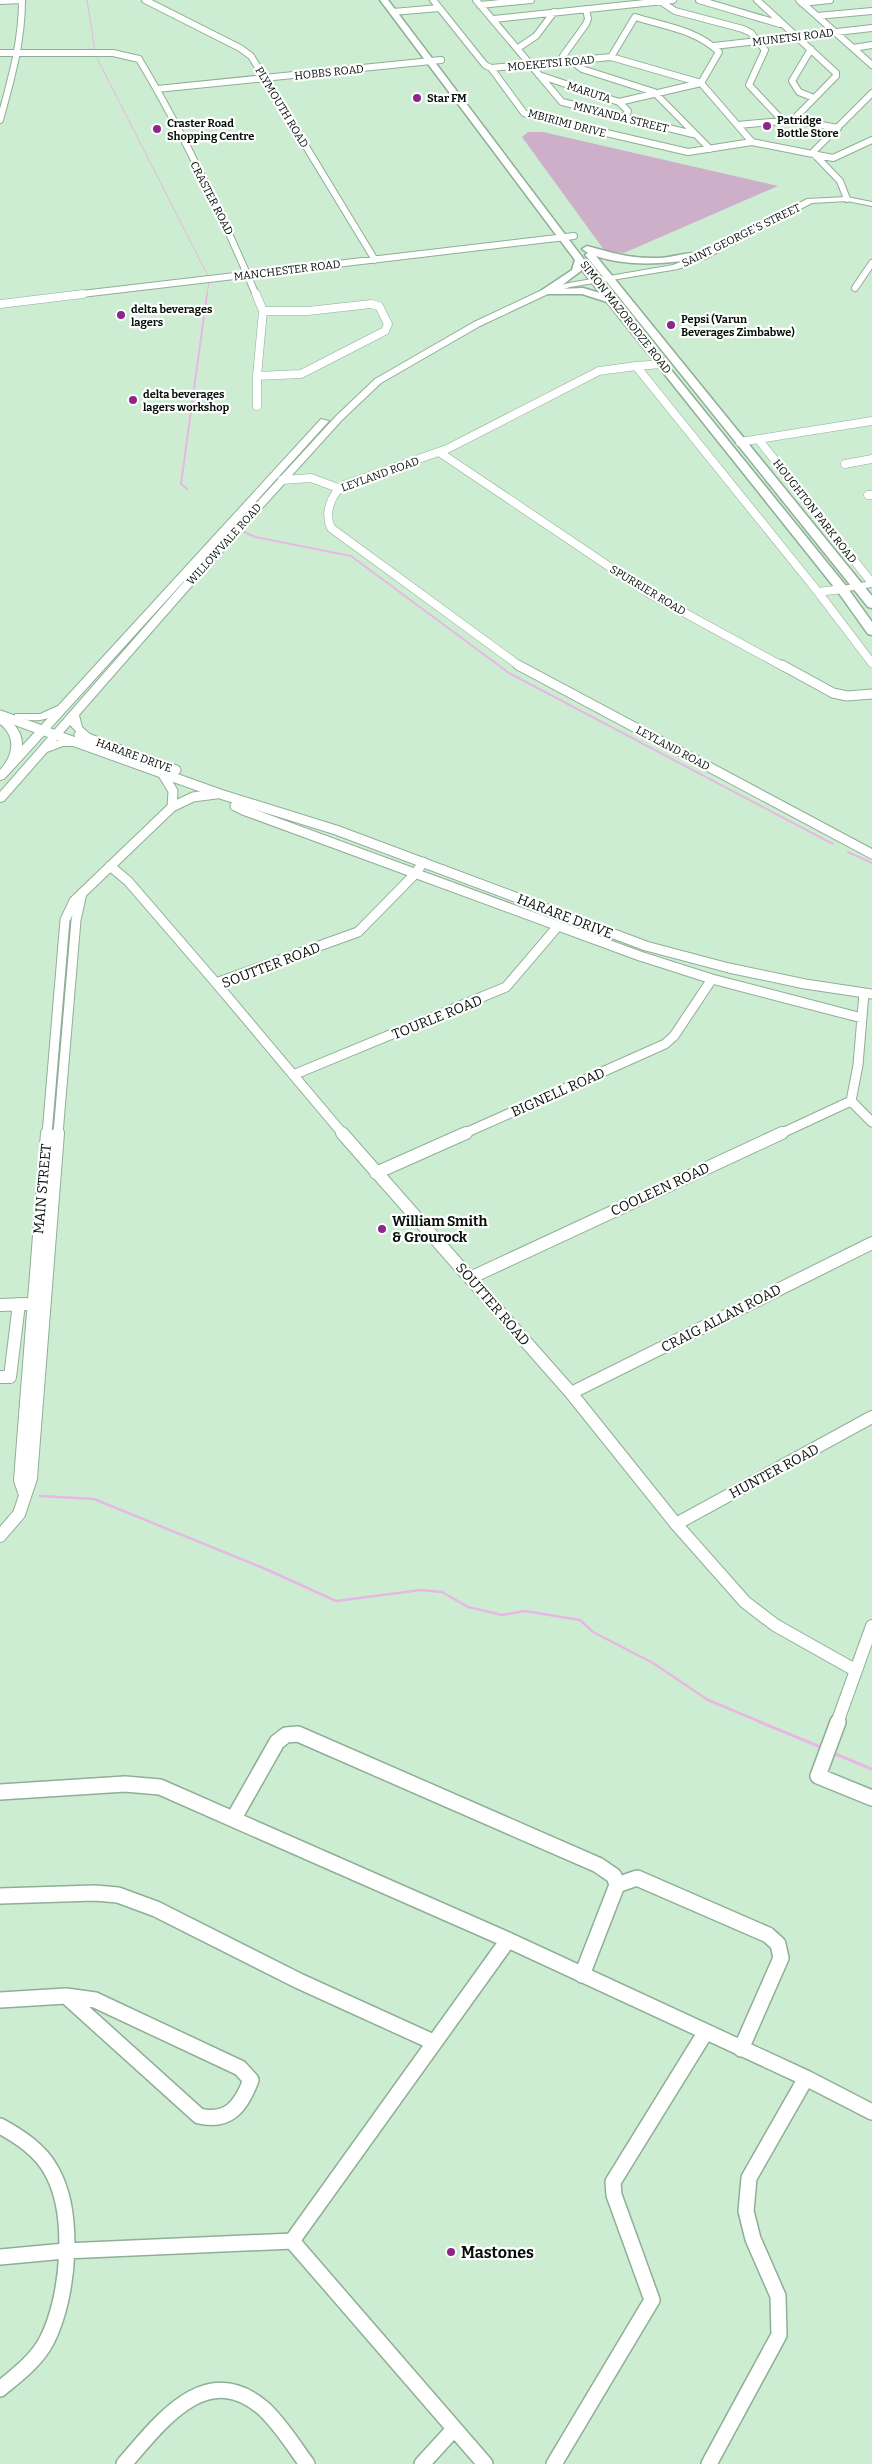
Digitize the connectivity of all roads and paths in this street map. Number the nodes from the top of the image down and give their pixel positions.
1 (22, 0) edge
2 (146, 0) edge
3 (384, 0) edge
4 (397, 0) edge
5 (433, 0) edge
6 (531, 0) edge
7 (615, 0) edge
8 (673, 0) edge
9 (699, 0) edge
10 (757, 0) edge
11 (830, 0) edge
12 (0, 1) edge
13 (660, 1) junction
14 (800, 1) edge
15 (478, 2) edge
16 (621, 6) junction
17 (439, 8) junction
18 (586, 9) junction
19 (872, 11) edge
20 (393, 12) junction
21 (554, 12) junction
22 (817, 16) junction
23 (635, 17) junction
24 (411, 18) junction
25 (494, 19) junction
26 (654, 23) junction
27 (782, 24) junction
28 (630, 27) junction
29 (872, 28) edge
30 (835, 32) junction
31 (796, 36) junction
32 (759, 41) junction
33 (429, 45) junction
34 (714, 46) junction
35 (872, 46) edge
36 (518, 48) junction
37 (853, 48) junction
38 (810, 49) junction
39 (0, 53) edge
40 (18, 54) junction
41 (611, 57) junction
42 (441, 60) junction
43 (431, 61) junction
44 (572, 61) junction
45 (562, 62) junction
46 (531, 65) junction
47 (872, 65) edge
48 (490, 68) junction
49 (539, 75) junction
50 (264, 79) junction
51 (701, 83) junction
52 (157, 89) junction
53 (872, 93) edge
54 (656, 94) junction
55 (470, 97) dead end
56 (814, 98) junction
57 (619, 102) junction
58 (863, 102) junction
59 (872, 104) edge
60 (625, 118) junction
61 (0, 120) edge
62 (782, 120) junction
63 (794, 120) junction
64 (738, 125) junction
65 (838, 128) junction
66 (693, 134) junction
67 (872, 140) edge
68 (752, 142) junction
69 (710, 149) junction
70 (815, 156) junction
71 (540, 190) dead end
72 (847, 199) junction
73 (872, 204) edge
74 (560, 218) junction
75 (560, 233) junction
76 (574, 236) junction
77 (546, 239) joint
78 (584, 248) junction
79 (706, 255) junction
80 (580, 258) junction
81 (375, 260) junction
82 (872, 263) edge
83 (248, 274) junction
84 (603, 280) junction
85 (854, 288) dead end
86 (545, 292) junction
87 (610, 300) junction
88 (0, 304) edge
89 (263, 311) junction
90 (477, 324) junction
91 (662, 364) junction
92 (636, 366) junction
93 (257, 376) junction
94 (256, 406) dead end
95 (872, 421) edge
96 (758, 440) junction
97 (740, 442) junction
98 (439, 452) junction
99 (872, 459) edge
100 (845, 464) dead end
101 (293, 469) junction
102 (309, 476) junction
103 (282, 480) junction
104 (338, 488) junction
105 (872, 584) edge
106 (858, 586) junction
107 (842, 589) junction
108 (818, 592) junction
109 (872, 604) edge
110 (872, 631) edge
111 (872, 663) edge
112 (872, 694) edge
113 (0, 709) edge
114 (70, 710) junction
115 (19, 716) junction
116 (0, 717) edge
117 (46, 728) junction
118 (59, 732) junction
119 (84, 741) junction
120 (43, 750) junction
121 (14, 762) junction
122 (162, 773) junction
123 (0, 777) edge
124 (220, 794) junction
125 (0, 799) edge
126 (239, 800) junction
127 (172, 807) junction
128 (266, 807) junction
129 (872, 854) edge
130 (423, 862) junction
131 (110, 866) junction
132 (416, 873) junction
133 (558, 926) junction
134 (712, 979) junction
135 (216, 984) junction
136 (868, 994) edge
137 (862, 1018) junction
138 (293, 1075) junction
139 (851, 1101) junction
140 (872, 1122) edge
141 (376, 1173) junction
142 (872, 1242) edge
143 (470, 1278) junction
144 (18, 1304) junction
145 (37, 1304) junction
146 (0, 1305) edge
147 (0, 1378) edge
148 (571, 1393) junction
149 (872, 1418) edge
150 (676, 1524) junction
151 (0, 1536) edge
152 (872, 1626) edge
153 (855, 1670) junction
154 (0, 1792) edge
155 (872, 1798) edge
156 (234, 1818) junction
157 (617, 1885) junction
158 (0, 1896) edge
159 (508, 1940) junction
160 (582, 1974) junction
161 (66, 1996) junction
162 (0, 2000) edge
163 (705, 2032) junction
164 (434, 2042) junction
165 (741, 2049) junction
166 (806, 2078) junction
167 (870, 2108) edge
168 (0, 2126) edge
169 (292, 2241) junction
170 (65, 2251) junction
171 (0, 2257) edge
172 (0, 2390) edge
173 (454, 2429) junction
174 (124, 2464) edge
175 (307, 2464) edge
176 (422, 2464) edge
177 (485, 2464) edge
178 (554, 2464) edge
179 (709, 2464) edge

1 - 12 street
1 - 40 street
2 - 50 street, PLYMOUTH ROAD
3 - 20 highway, SIMON MAZORODZE ROAD
4 - 24 highway
5 - 17 street, MBIRIMI DRIVE
6 - 15 street
7 - 16 street
8 - 13 street
9 - 27 street
10 - 27 street
11 - 14 street
13 - 16 street
13 - 32 street
14 - 22 street
15 - 25 street, MNYANDA STREET
16 - 18 street
16 - 23 street
17 - 24 street
17 - 48 street, MBIRIMI DRIVE
18 - 21 street
18 - 45 street
19 - 22 street
20 - 24 street
20 - 43 highway, SIMON MAZORODZE ROAD
21 - 25 street
21 - 36 street
22 - 30 street
23 - 26 street
23 - 28 street
24 - 33 highway
25 - 36 street, MNYANDA STREET
26 - 28 street
26 - 34 street
27 - 31 street
28 - 41 street
29 - 30 street, MUNETSI ROAD
30 - 31 street, MUNETSI ROAD
30 - 37 street
31 - 32 street, MUNETSI ROAD
31 - 38 street
32 - 34 street, MUNETSI ROAD
32 - 62 street
33 - 42 highway
33 - 43 highway
34 - 51 street
35 - 37 street
36 - 46 street, MNYANDA STREET
37 - 47 street
38 - 56 street
38 - 56 street
39 - 40 street, CRASTER ROAD
40 - 52 street, CRASTER ROAD
40 - 61 street
41 - 44 street, MOEKETSI ROAD
41 - 51 street
42 - 43 street, HOBBS ROAD
42 - 55 highway
43 - 50 street, HOBBS ROAD
43 - 75 highway, SIMON MAZORODZE ROAD
44 - 45 street, MOEKETSI ROAD
44 - 54 street
45 - 46 street, MOEKETSI ROAD
46 - 48 street, MOEKETSI ROAD
46 - 49 street, MNYANDA STREET
48 - 69 street, MBIRIMI DRIVE
49 - 57 street, MARUTA
49 - 60 street, MNYANDA STREET
50 - 52 street, HOBBS ROAD
50 - 81 street, PLYMOUTH ROAD
51 - 54 street
51 - 64 street
52 - 83 street, CRASTER ROAD
53 - 58 street
54 - 57 street
54 - 66 street
56 - 63 street
57 - 60 street, MARUTA
58 - 59 street
58 - 65 street
60 - 66 street, MNYANDA STREET
62 - 63 street
62 - 64 street
63 - 65 street
64 - 68 street
65 - 70 street
66 - 69 street
67 - 70 street
68 - 69 street, MBIRIMI DRIVE
68 - 70 street
70 - 72 street
71 - 74 highway, SIMON MAZORODZE ROAD
72 - 73 main road, SAINT GEORGE'S STREET
72 - 79 main road, SAINT GEORGE'S STREET
74 - 75 highway
74 - 76 highway, SIMON MAZORODZE ROAD
75 - 76 street
75 - 77 highway
75 - 80 highway, SIMON MAZORODZE ROAD
76 - 78 highway, SIMON MAZORODZE ROAD
77 - 81 street, MANCHESTER ROAD
78 - 79 highway
78 - 84 highway, SIMON MAZORODZE ROAD
79 - 84 main road, SAINT GEORGE'S STREET
80 - 84 highway, SIMON MAZORODZE ROAD
80 - 86 highway
81 - 83 street, MANCHESTER ROAD
82 - 85 street
83 - 88 street, MANCHESTER ROAD
83 - 89 street, CRASTER ROAD
84 - 86 main road, WILLOWVALE ROAD
84 - 87 highway, SIMON MAZORODZE ROAD
84 - 97 highway, SIMON MAZORODZE ROAD
86 - 87 highway
86 - 90 main road, WILLOWVALE ROAD
87 - 91 highway, SIMON MAZORODZE ROAD
89 - 93 street, CRASTER ROAD
89 - 93 street
90 - 101 main road, WILLOWVALE ROAD
90 - 114 main road, WILLOWVALE ROAD
91 - 92 street, LEYLAND ROAD
91 - 107 highway, SIMON MAZORODZE ROAD
92 - 98 street, LEYLAND ROAD
92 - 108 street
93 - 94 street, CRASTER ROAD
95 - 96 street
96 - 97 street
96 - 105 street, HOUGHTON PARK ROAD
97 - 106 highway, SIMON MAZORODZE ROAD
98 - 104 street, LEYLAND ROAD
98 - 112 street, SPURRIER ROAD
99 - 100 street
101 - 102 street
101 - 103 main road, WILLOWVALE ROAD
102 - 103 street
102 - 104 street
103 - 114 main road, WILLOWVALE ROAD
104 - 129 street, LEYLAND ROAD
105 - 106 main road
106 - 107 main road
106 - 109 highway, SIMON MAZORODZE ROAD
107 - 108 street
107 - 110 highway, SIMON MAZORODZE ROAD
108 - 111 street
113 - 115 street, HARARE DRIVE
114 - 115 main road
114 - 117 main road, WILLOWVALE ROAD
114 - 118 main road, WILLOWVALE ROAD
114 - 119 main road
115 - 117 street, HARARE DRIVE
116 - 117 street, HARARE DRIVE
116 - 121 main road
117 - 118 street, HARARE DRIVE
117 - 121 main road, WILLOWVALE ROAD
118 - 119 street, HARARE DRIVE
118 - 120 main road, WILLOWVALE ROAD
119 - 120 main road
119 - 122 street, HARARE DRIVE
119 - 128 street, HARARE DRIVE
120 - 125 main road, WILLOWVALE ROAD
121 - 123 main road, WILLOWVALE ROAD
122 - 124 street, HARARE DRIVE
122 - 127 street
124 - 126 street, HARARE DRIVE
124 - 127 street, MAIN STREET
126 - 128 street, HARARE DRIVE
126 - 132 street
127 - 131 street, MAIN STREET
128 - 130 street, HARARE DRIVE
130 - 132 street, SOUTTER ROAD
130 - 136 street, HARARE DRIVE
131 - 135 street
131 - 145 street, MAIN STREET
132 - 133 street
132 - 135 street, SOUTTER ROAD
133 - 134 street
133 - 138 street, TOURLE ROAD
134 - 137 street
134 - 141 street, BIGNELL ROAD
135 - 138 street, SOUTTER ROAD
136 - 137 street
137 - 139 street
138 - 141 street, SOUTTER ROAD
139 - 140 street
139 - 143 street, COOLEEN ROAD
141 - 143 street, SOUTTER ROAD
142 - 148 street, CRAIG ALLAN ROAD
143 - 148 street, SOUTTER ROAD
144 - 145 street
144 - 146 street
144 - 147 street
145 - 151 street, MAIN STREET
148 - 150 street, SOUTTER ROAD
149 - 150 street, HUNTER ROAD
150 - 153 street, SOUTTER ROAD
152 - 153 street
153 - 155 street
154 - 156 street
156 - 157 street
156 - 159 street
157 - 160 street
157 - 165 street
158 - 164 street
159 - 160 street
159 - 164 street
160 - 163 street
161 - 161 street
161 - 162 street
163 - 165 street
163 - 178 street
164 - 169 street
165 - 166 street
166 - 167 street
166 - 179 street
168 - 170 street
169 - 170 street
169 - 173 street
170 - 171 street
170 - 172 street
173 - 176 street
173 - 177 street
174 - 175 street

